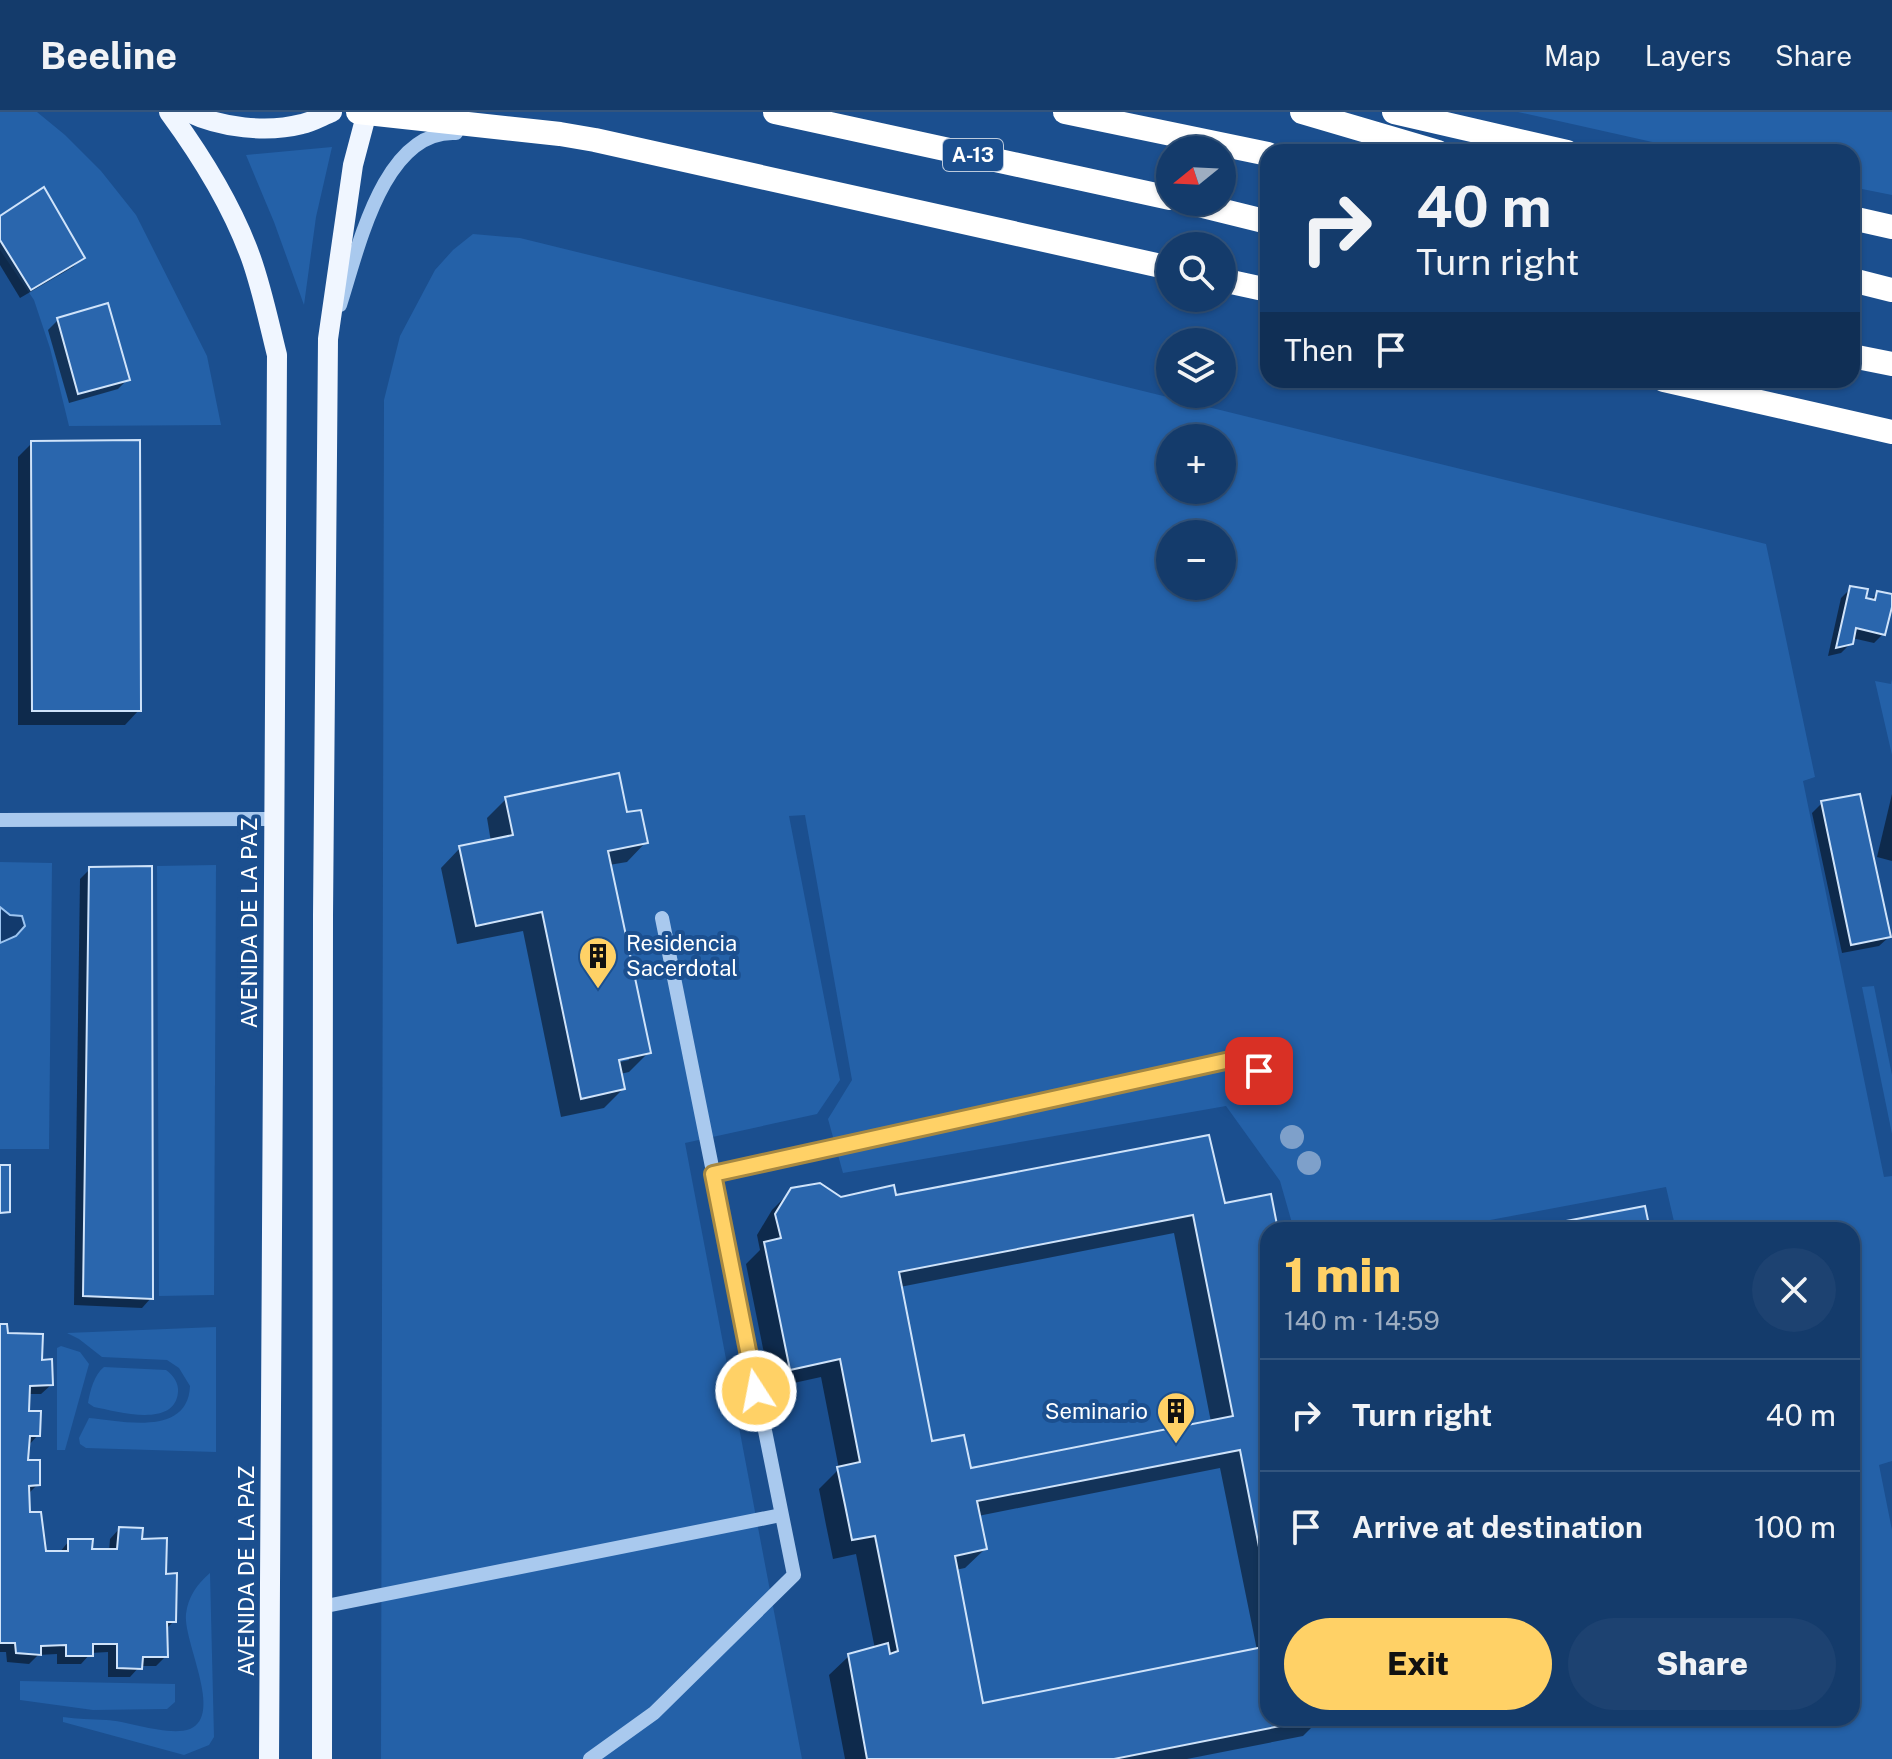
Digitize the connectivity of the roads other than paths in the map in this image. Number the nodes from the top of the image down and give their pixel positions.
1 (169, 112) edge
2 (188, 112) edge
3 (332, 112) edge
4 (358, 112) edge
5 (367, 112) edge
6 (775, 112) edge
7 (1065, 112) edge
8 (1302, 112) edge
9 (1394, 112) edge
10 (560, 134) junction
11 (1411, 144) edge
12 (1532, 144) edge
13 (1260, 152) edge
14 (1156, 195) edge
15 (1236, 214) edge
16 (1260, 220) edge
17 (1860, 220) edge
18 (1892, 227) edge
19 (1156, 265) edge
20 (1236, 279) edge
21 (1260, 280) edge
22 (1236, 282) edge
23 (1860, 282) edge
24 (1260, 288) edge
25 (1892, 290) edge
26 (328, 339) junction
27 (1860, 358) edge
28 (1892, 364) edge
29 (1699, 388) edge
30 (1892, 432) edge
31 (274, 819) junction
32 (0, 820) edge
33 (662, 918) dead end
34 (1284, 1091) dead end
35 (713, 1174) junction
36 (781, 1515) junction
37 (321, 1607) junction
38 (269, 1759) edge
39 (322, 1759) edge
40 (590, 1759) edge

1 - 31 main road, AVENIDA DE LA PAZ
2 - 3 main road
4 - 5 highway
5 - 10 highway
5 - 26 main road
6 - 14 highway, A-13
7 - 13 highway
8 - 11 highway
9 - 12 highway
10 - 19 highway
10 - 26 street
15 - 16 highway
17 - 18 highway
20 - 21 highway
22 - 24 highway
23 - 25 highway
26 - 37 main road
27 - 28 highway
29 - 30 highway
31 - 32 street
31 - 38 main road, AVENIDA DE LA PAZ
33 - 35 street
34 - 35 street
35 - 36 street
36 - 37 street
36 - 40 street
37 - 39 main road

